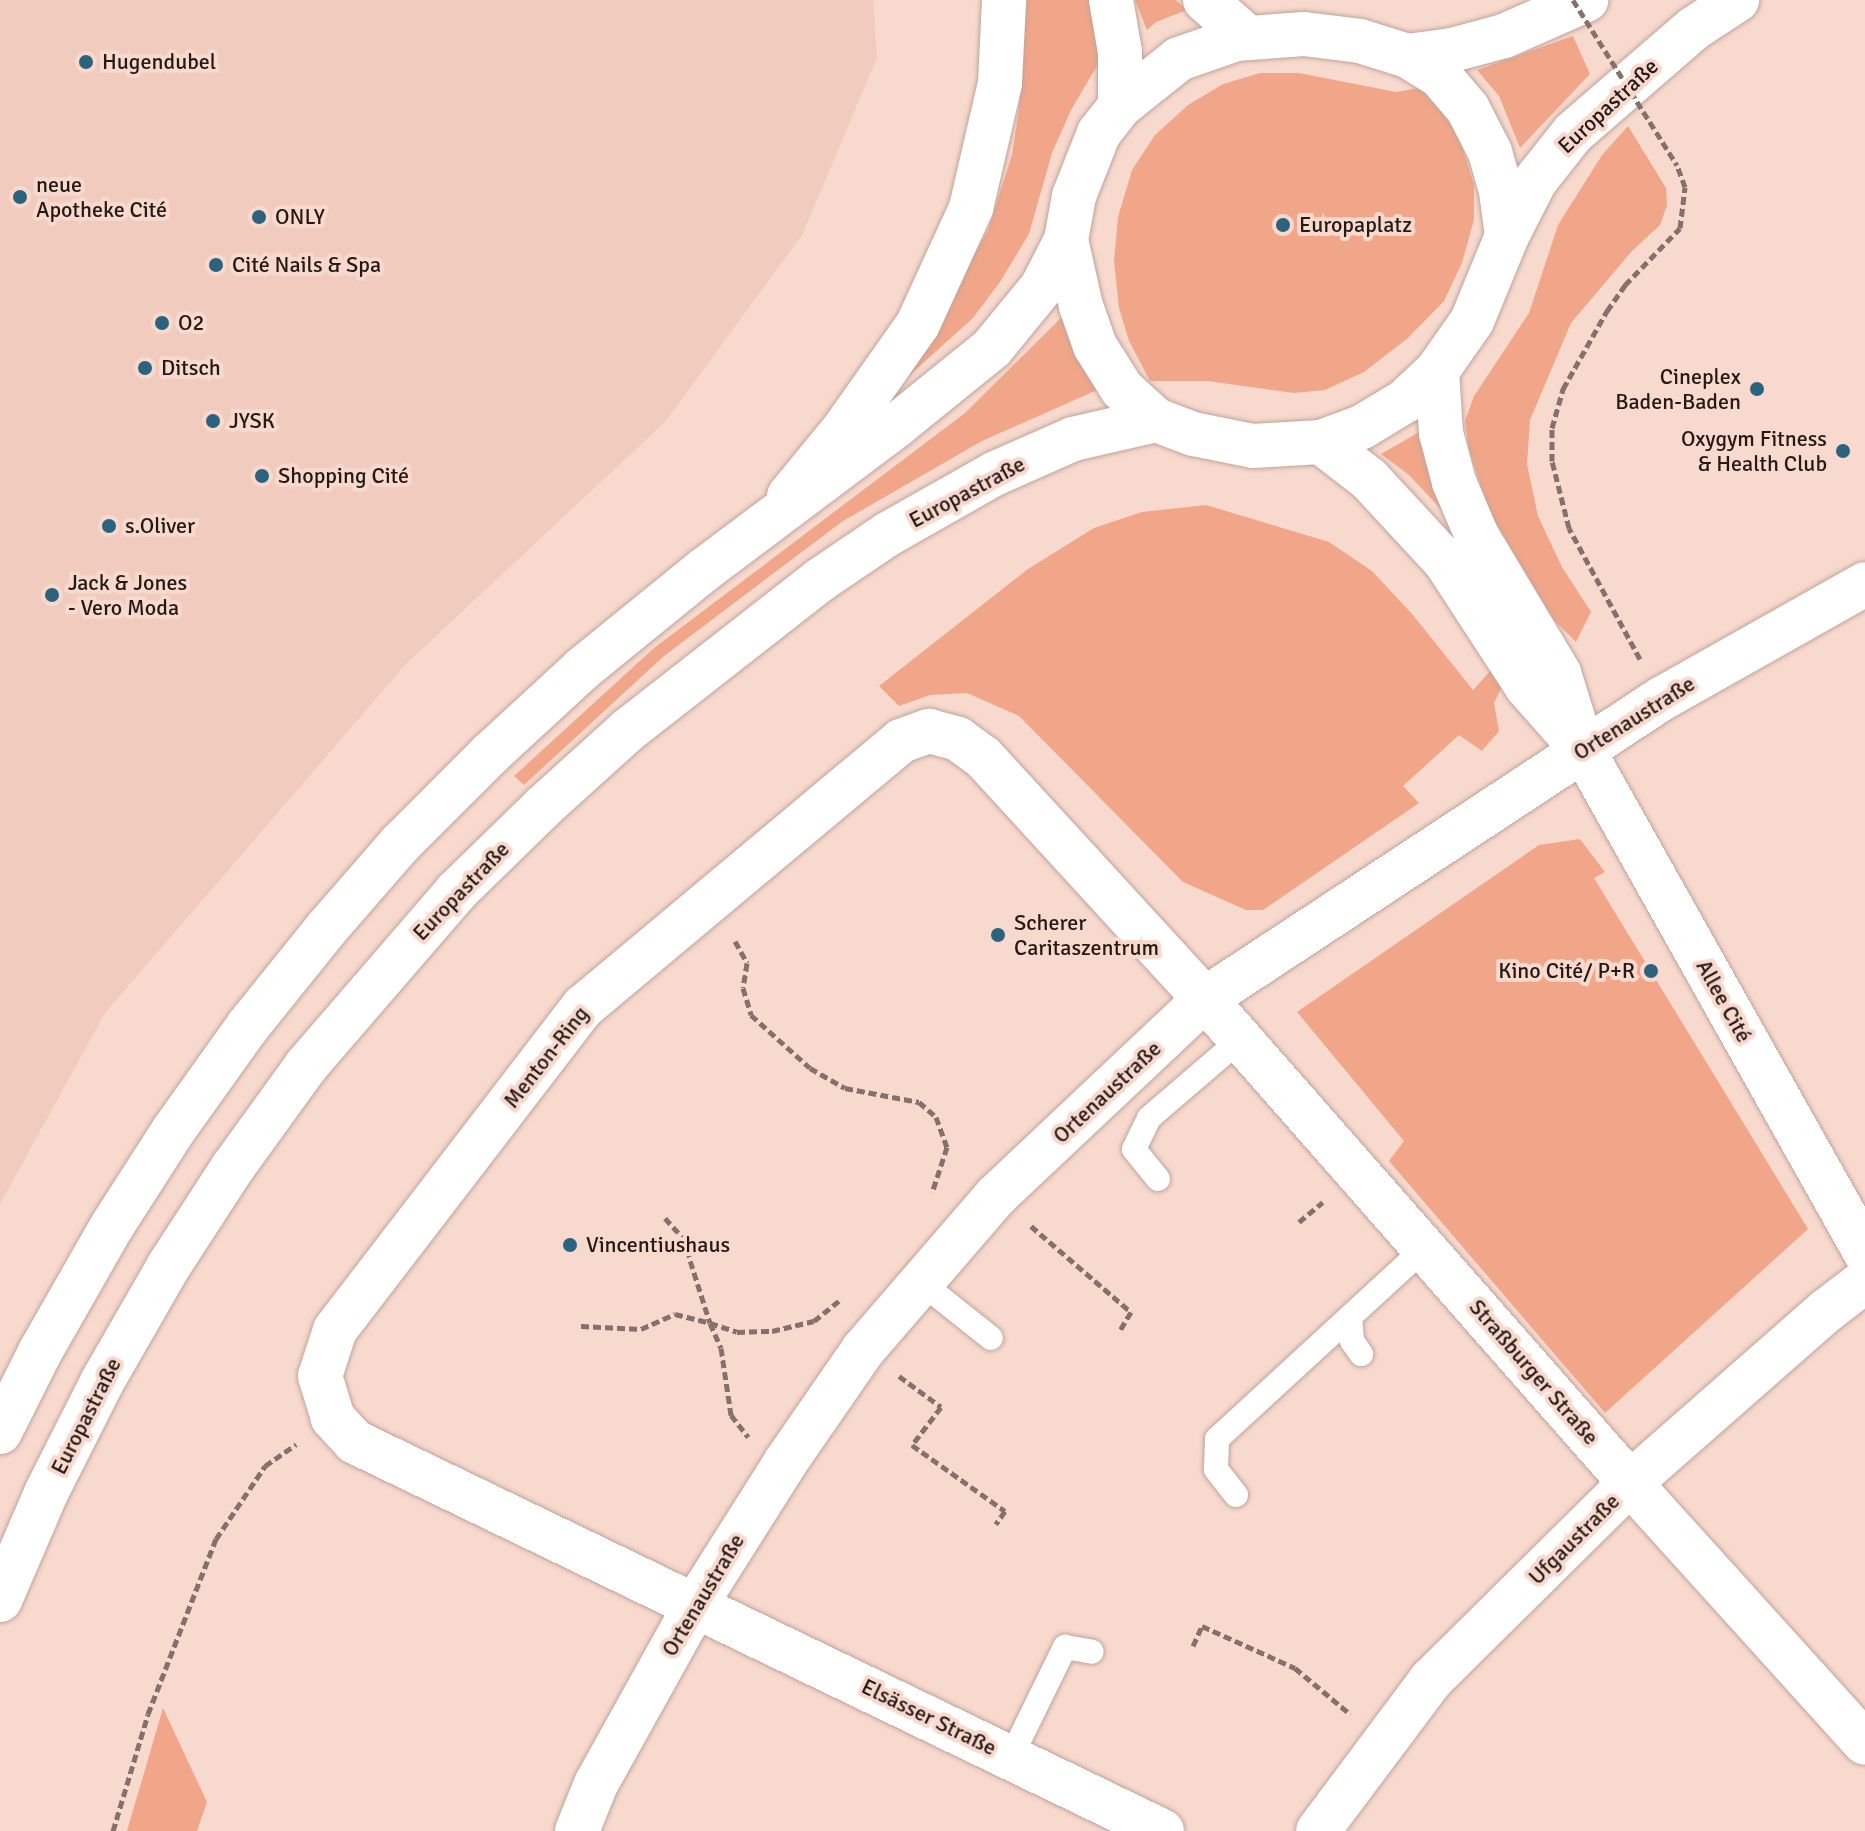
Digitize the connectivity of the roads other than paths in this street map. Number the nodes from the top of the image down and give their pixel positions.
1 (1004, 0) edge
2 (1111, 0) edge
3 (1205, 0) edge
4 (1586, 0) edge
5 (1737, 0) edge
6 (1248, 38) junction
7 (1408, 56) junction
8 (1120, 106) junction
9 (1507, 236) junction
10 (1066, 240) junction
11 (1437, 371) junction
12 (1156, 420) junction
13 (1321, 442) junction
14 (767, 523) junction
15 (1865, 584) edge
16 (1583, 750) junction
17 (1205, 999) junction
18 (1241, 1039) junction
19 (1158, 1179) dead end
20 (1425, 1248) junction
21 (1865, 1252) edge
22 (1865, 1281) edge
23 (922, 1283) junction
24 (1350, 1317) junction
25 (991, 1338) dead end
26 (1361, 1354) dead end
27 (0, 1432) edge
28 (1630, 1483) junction
29 (1236, 1495) dead end
30 (0, 1600) edge
31 (696, 1604) junction
32 (1092, 1652) dead end
33 (1865, 1743) edge
34 (1011, 1757) junction
35 (577, 1831) edge
36 (1162, 1831) edge
37 (1318, 1831) edge

1 - 14 main road
2 - 8 main road
3 - 6 main road
4 - 7 main road
5 - 9 main road, Europastraße
6 - 7 main road
6 - 8 main road
7 - 9 main road
8 - 10 main road
9 - 11 main road
10 - 12 main road
10 - 14 main road
11 - 13 main road
11 - 16 main road, Allee Cité
12 - 13 main road
12 - 30 main road, Europastraße
13 - 16 main road, Allee Cité
14 - 27 main road
15 - 16 main road, Ortenaustraße
16 - 17 main road, Ortenaustraße
16 - 21 main road, Allee Cité
17 - 18 main road, Straßburger Straße
17 - 23 main road, Ortenaustraße
17 - 31 main road, Menton-Ring
18 - 19 lane
18 - 20 main road, Straßburger Straße
20 - 24 lane
20 - 28 main road, Straßburger Straße
22 - 28 main road, Ufgaustraße
23 - 25 lane
23 - 31 main road, Ortenaustraße
24 - 26 lane
24 - 29 lane
28 - 33 main road, Straßburger Straße
28 - 37 main road, Ufgaustraße
31 - 34 main road, Elsässer Straße
31 - 35 main road, Ortenaustraße
32 - 34 lane
34 - 36 main road, Elsässer Straße

